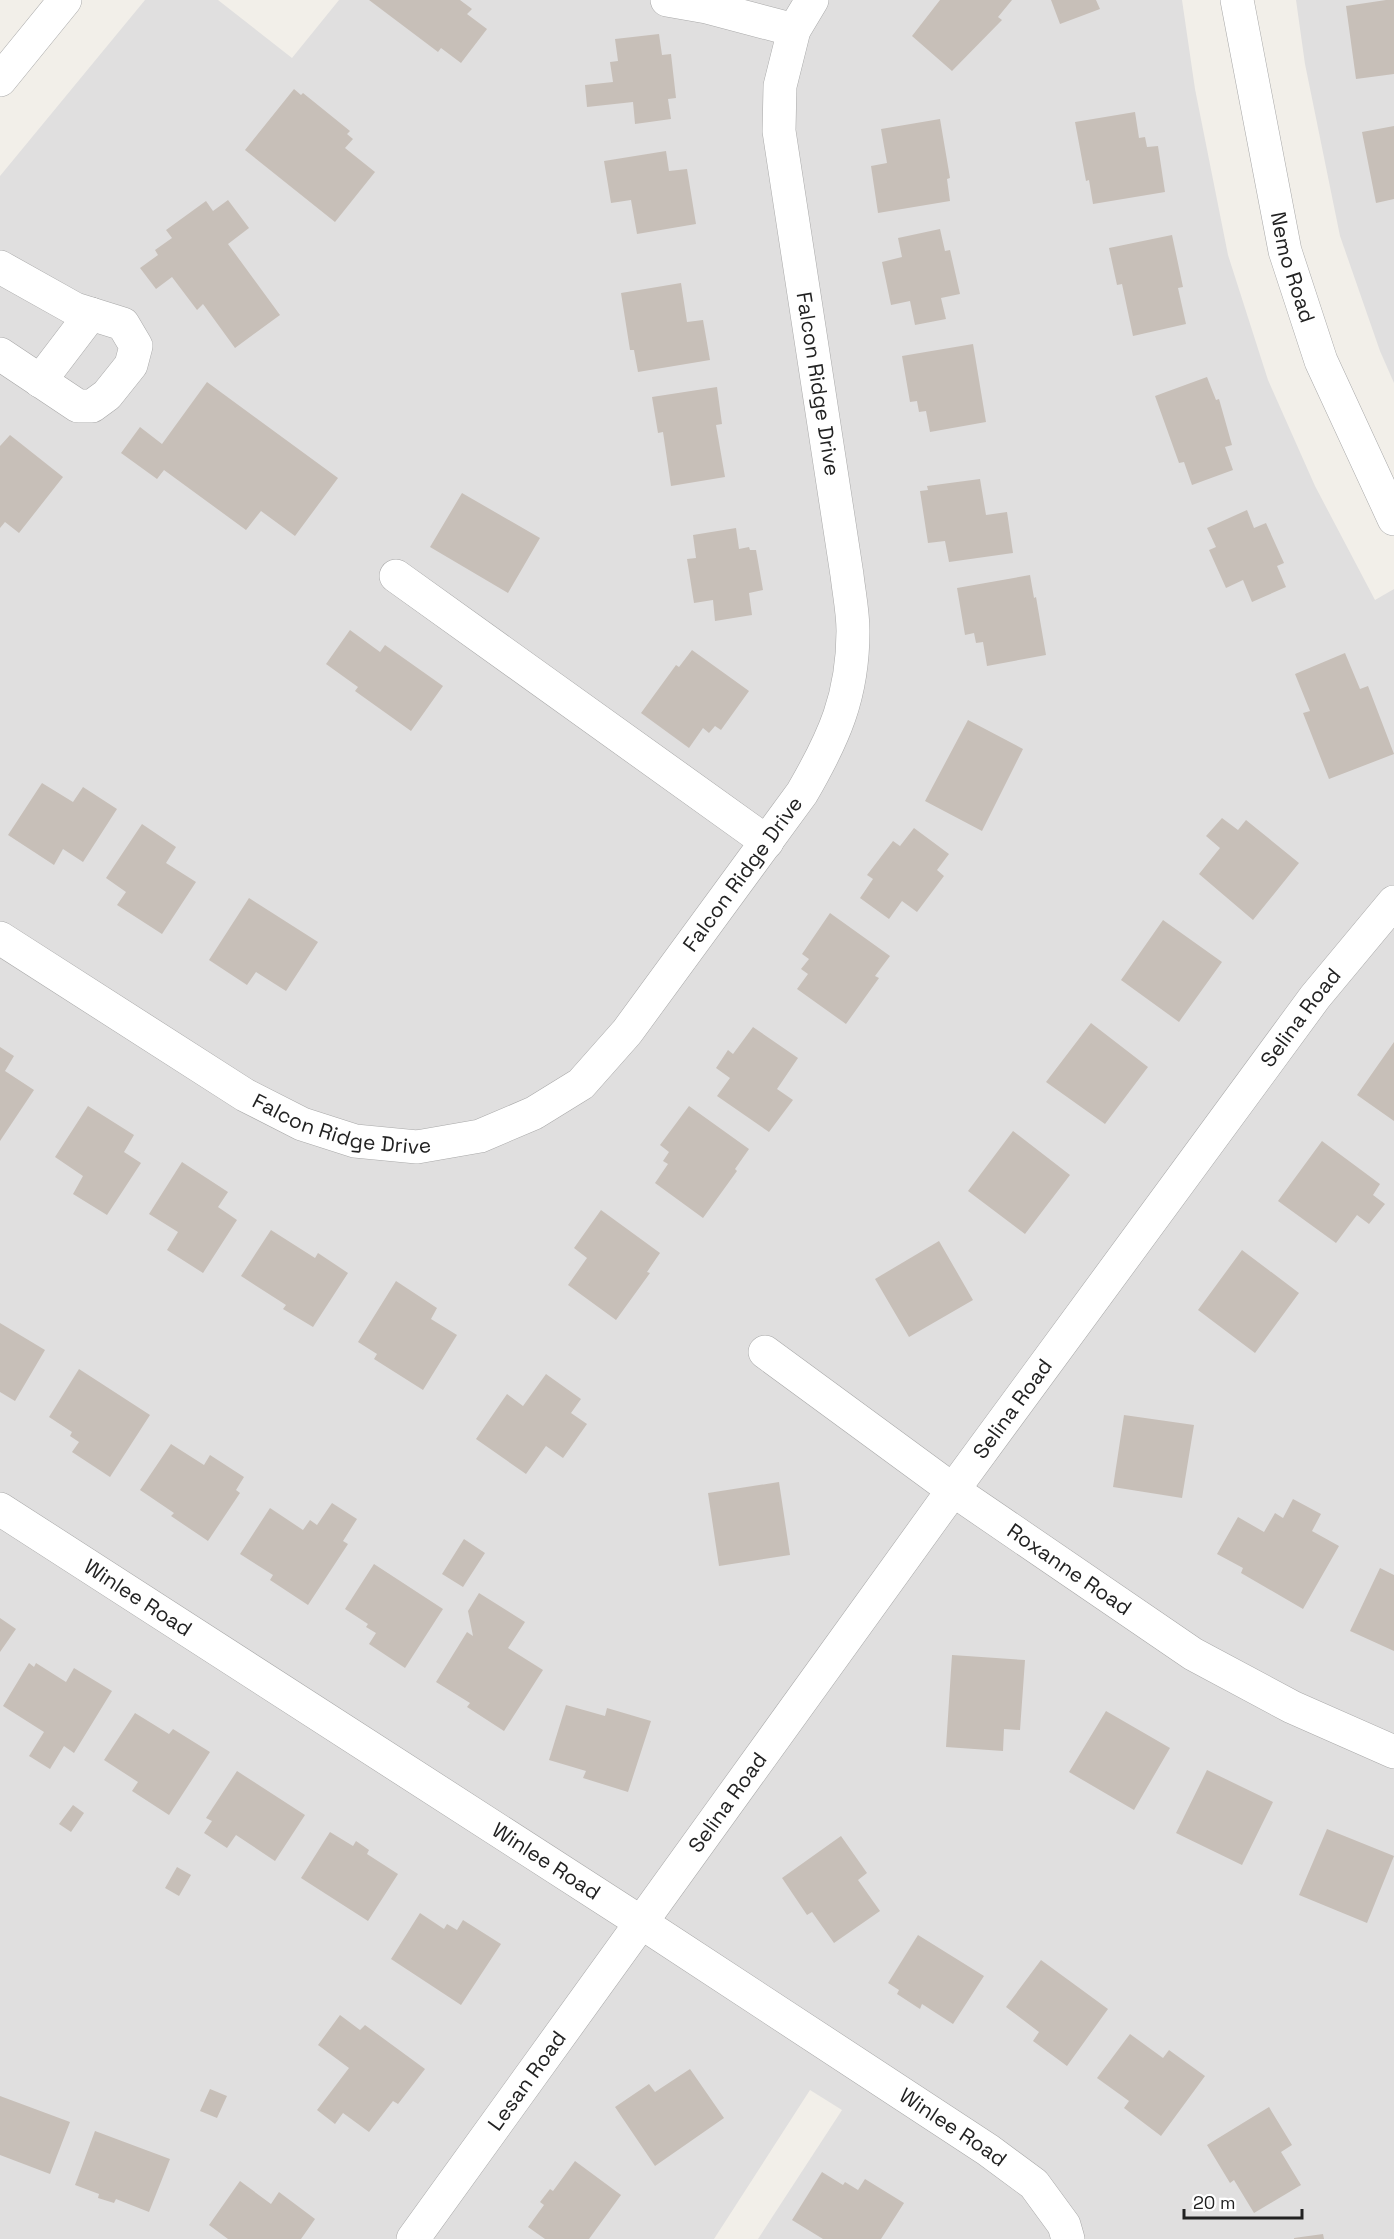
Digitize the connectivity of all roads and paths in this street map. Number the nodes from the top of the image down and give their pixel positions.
1 (65, 0) edge
2 (667, 0) edge
3 (812, 0) edge
4 (1237, 0) edge
5 (794, 30) junction
6 (0, 80) edge
7 (0, 267) edge
8 (91, 314) junction
9 (0, 354) edge
10 (40, 381) junction
11 (1394, 519) edge
12 (396, 576) dead end
13 (767, 842) junction
14 (1394, 902) edge
15 (0, 938) edge
16 (765, 1352) dead end
17 (953, 1490) junction
18 (0, 1509) edge
19 (1394, 1752) edge
20 (642, 1923) junction
21 (414, 2239) edge
22 (1068, 2239) edge

1 - 6 street
2 - 5 street
3 - 5 street, Falcon Ridge Drive
4 - 11 street, Nemo Road
5 - 13 street, Falcon Ridge Drive
7 - 8 street
8 - 10 street
8 - 10 street
9 - 10 street
12 - 13 street
13 - 15 street, Falcon Ridge Drive
14 - 17 street, Selina Road
16 - 17 street, Roxanne Road
17 - 19 street, Roxanne Road
17 - 20 street, Selina Road
18 - 20 street, Winlee Road
20 - 21 street, Lesan Road
20 - 22 street, Winlee Road

